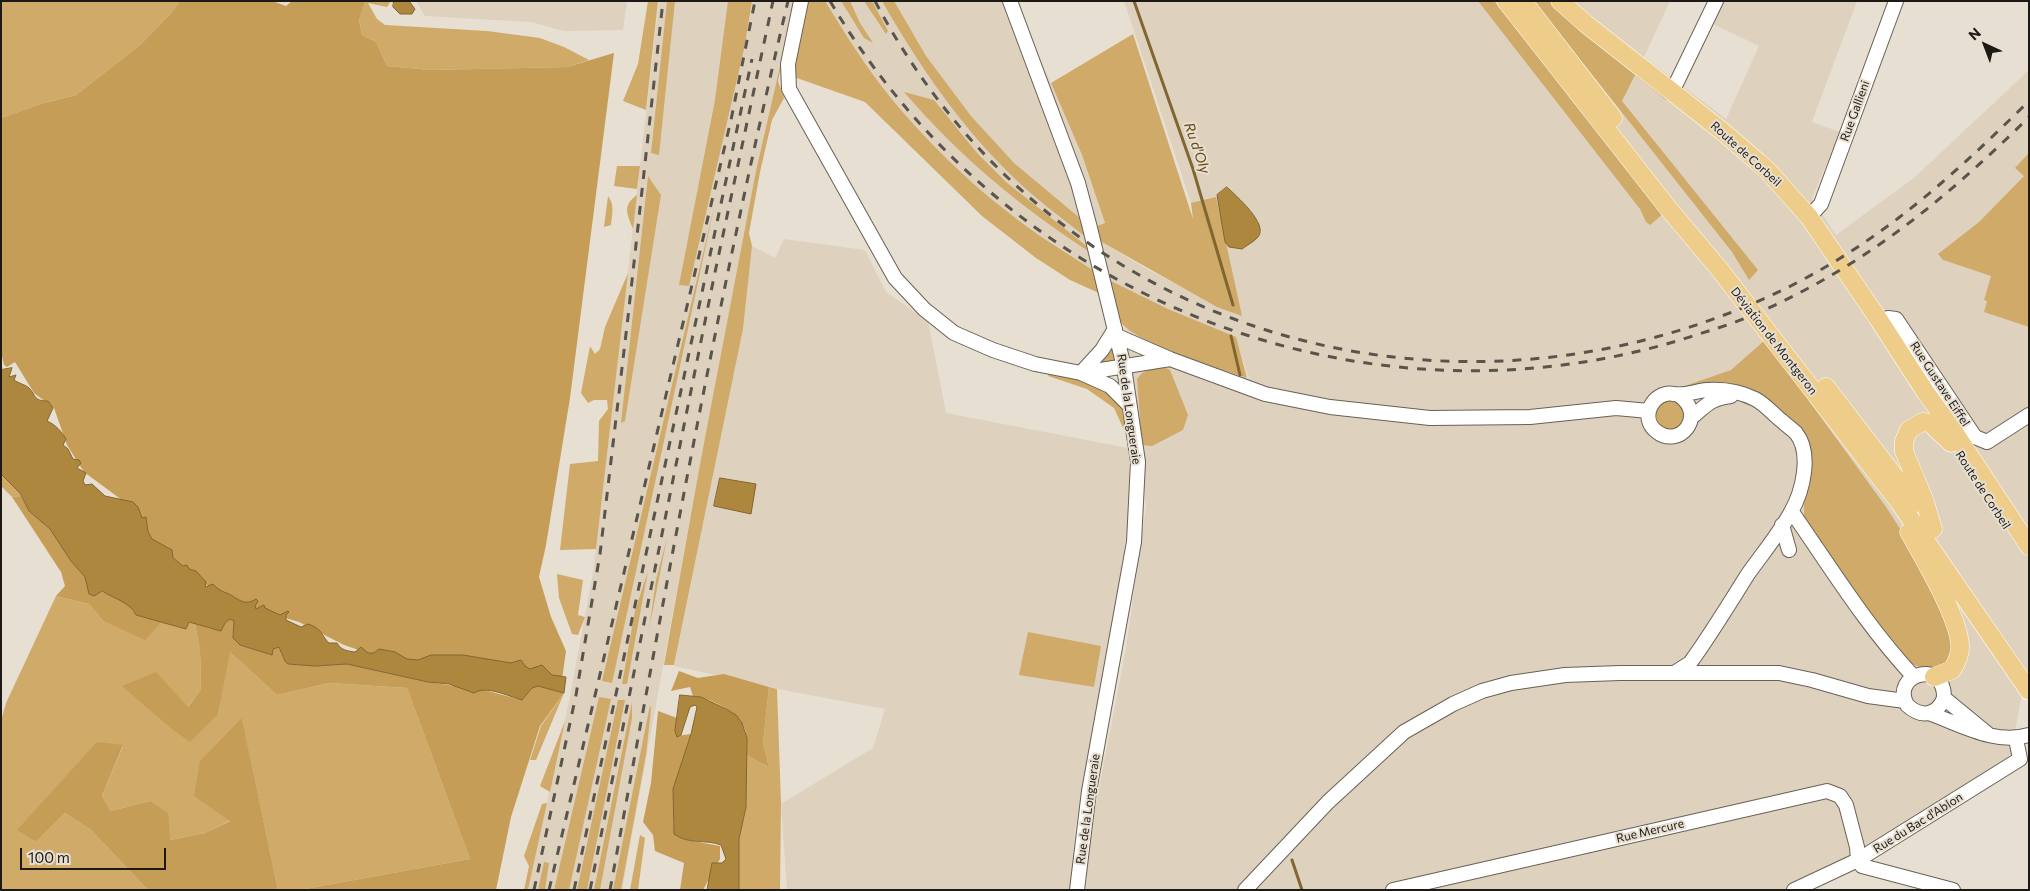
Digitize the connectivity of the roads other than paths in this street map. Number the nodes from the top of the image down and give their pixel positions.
1 (801, 1) edge
2 (1010, 1) edge
3 (1506, 1) edge
4 (1522, 1) edge
5 (1560, 1) edge
6 (1716, 1) edge
7 (1896, 1) edge
8 (1672, 92) junction
9 (1809, 217) junction
10 (1879, 320) junction
11 (1116, 332) junction
12 (1170, 359) junction
13 (1124, 367) junction
14 (1081, 373) junction
15 (1926, 393) junction
16 (1742, 395) junction
17 (1680, 396) junction
18 (1130, 406) junction
19 (1649, 411) junction
20 (2029, 415) edge
21 (1691, 418) junction
22 (1955, 447) junction
23 (1889, 489) junction
24 (1792, 512) junction
25 (1782, 525) junction
26 (1933, 528) junction
27 (2029, 546) edge
28 (1789, 550) dead end
29 (2029, 560) edge
30 (1709, 637) junction
31 (2029, 669) edge
32 (1676, 672) junction
33 (1707, 672) junction
34 (1914, 677) junction
35 (1934, 677) junction
36 (2029, 691) edge
37 (1944, 698) junction
38 (1905, 701) junction
39 (1931, 714) junction
40 (1988, 735) junction
41 (2022, 737) edge
42 (1858, 860) junction
43 (1077, 890) edge
44 (1245, 890) edge
45 (1392, 890) edge
46 (1794, 890) edge
47 (1953, 890) edge

1 - 14 street
2 - 11 street, Rue de la Longueraie
3 - 23 main road, Déviation de Montgeron
4 - 26 main road, Déviation de Montgeron
5 - 8 main road, Route de Corbeil
6 - 8 street
7 - 9 street, Rue Gallieni
8 - 9 main road, Route de Corbeil
9 - 10 main road, Route de Corbeil
10 - 15 main road, Route de Corbeil
10 - 20 street, Rue Gustave Eiffel
11 - 12 street
11 - 13 street, Rue de la Longueraie
11 - 14 street
12 - 13 street
12 - 19 street
13 - 14 street
13 - 18 street, Rue de la Longueraie
14 - 18 street
15 - 22 main road, Route de Corbeil
15 - 27 main road, Route de Corbeil
16 - 17 street
16 - 21 street
16 - 24 street
17 - 19 street
17 - 21 street
18 - 43 street, Rue de la Longueraie
19 - 21 street
22 - 26 main road
22 - 29 main road, Route de Corbeil
23 - 35 main road
23 - 36 main road, Déviation de Montgeron
24 - 25 street
24 - 34 street
25 - 28 street
25 - 30 street
26 - 31 main road, Déviation de Montgeron
30 - 32 street
30 - 33 street
32 - 33 street
32 - 44 street
33 - 38 street
34 - 35 street
34 - 38 street
35 - 37 street
37 - 39 street
37 - 40 street
38 - 39 street
39 - 40 street
40 - 41 street
41 - 42 street, Rue du Bac d'Ablon
42 - 45 street, Rue Mercure
42 - 46 street, Rue du Bac d'Ablon
42 - 47 street

